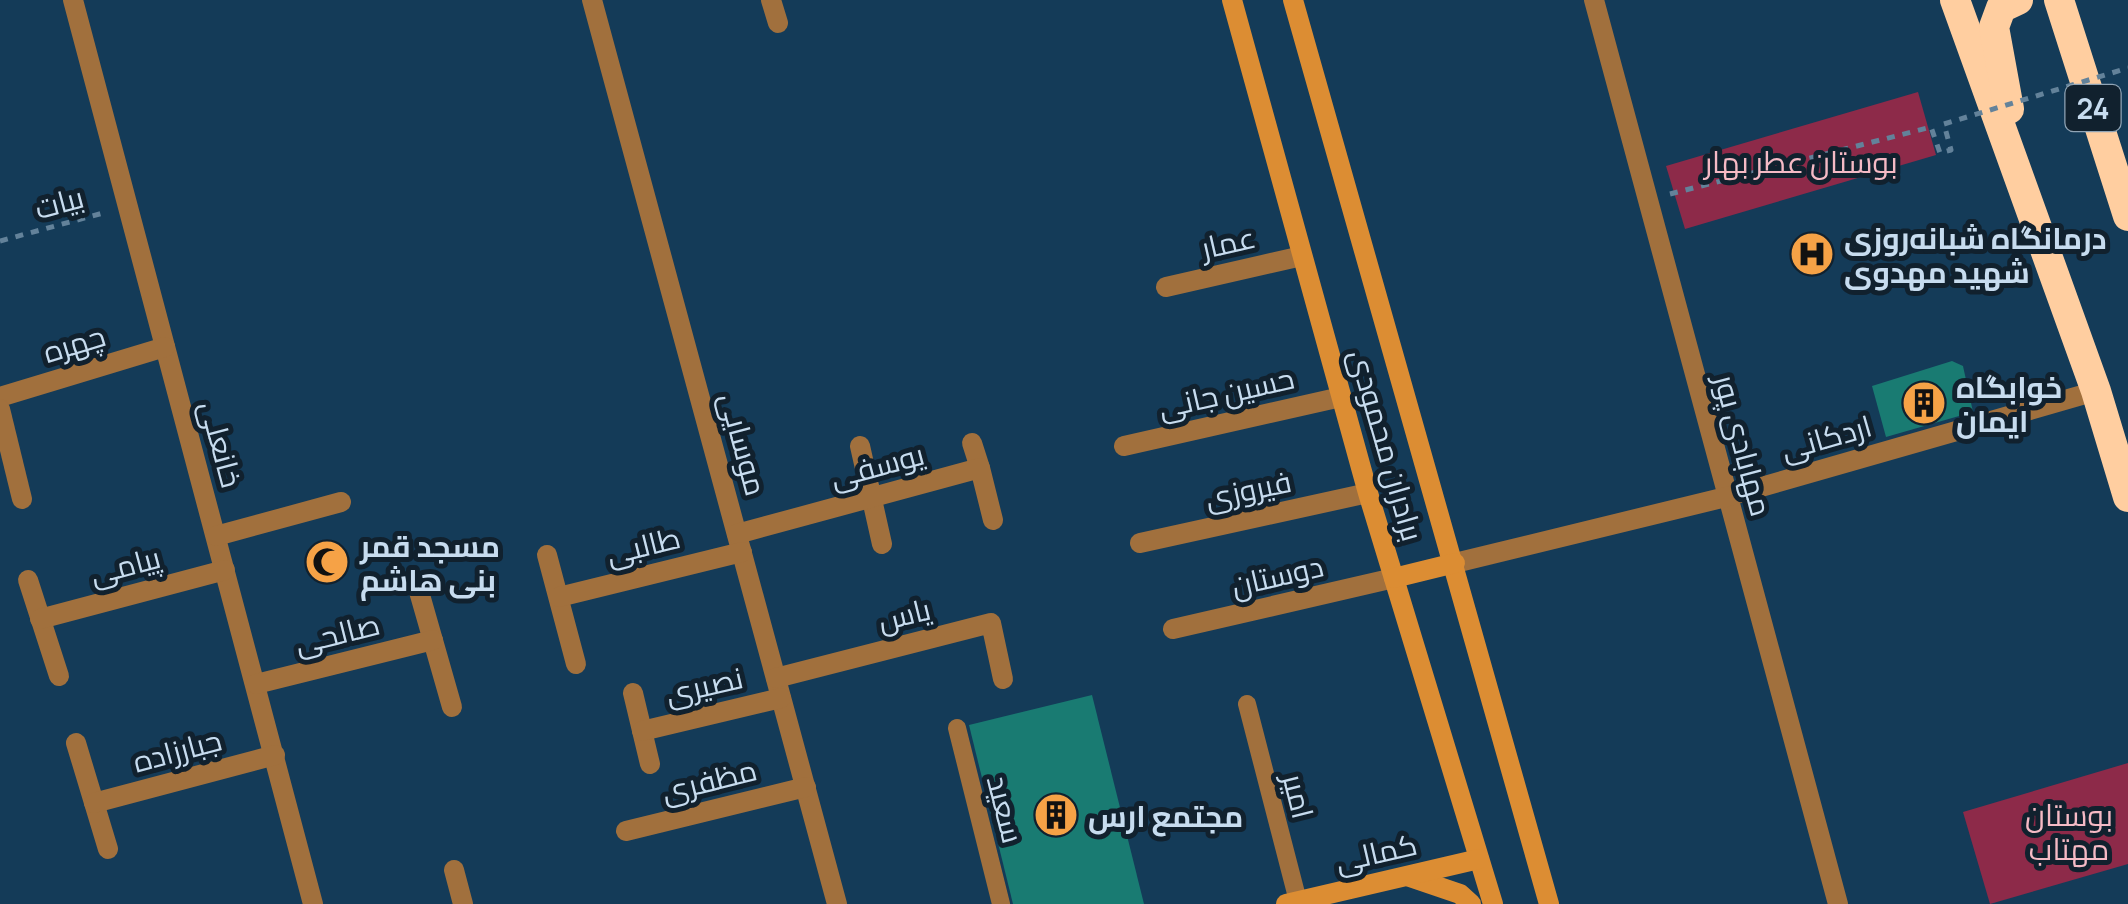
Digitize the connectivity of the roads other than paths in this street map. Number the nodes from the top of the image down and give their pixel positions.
1 (73, 0) edge
2 (592, 0) edge
3 (771, 0) edge
4 (1232, 0) edge
5 (1294, 0) edge
6 (1594, 0) edge
7 (1955, 0) edge
8 (2018, 0) edge
9 (2026, 0) edge
10 (2059, 0) edge
11 (778, 23) dead end
12 (2122, 178) edge
13 (2026, 204) junction
14 (2128, 216) edge
15 (1302, 256) junction
16 (1166, 286) dead end
17 (165, 348) junction
18 (2096, 391) junction
19 (0, 397) edge
20 (1341, 397) junction
21 (0, 409) edge
22 (972, 443) dead end
23 (860, 446) dead end
24 (1124, 446) dead end
25 (980, 468) junction
26 (1368, 493) junction
27 (2128, 496) edge
28 (872, 497) junction
29 (1726, 497) junction
30 (22, 499) dead end
31 (341, 502) dead end
32 (993, 520) dead end
33 (216, 536) junction
34 (739, 543) junction
35 (1140, 543) dead end
36 (882, 544) dead end
37 (547, 555) dead end
38 (1454, 563) junction
39 (225, 570) junction
40 (1394, 578) junction
41 (28, 580) dead end
42 (416, 582) dead end
43 (559, 597) junction
44 (40, 619) junction
45 (1173, 629) dead end
46 (433, 640) junction
47 (576, 664) dead end
48 (59, 676) dead end
49 (1003, 679) dead end
50 (256, 684) junction
51 (779, 688) junction
52 (633, 693) dead end
53 (1247, 704) dead end
54 (452, 708) dead end
55 (957, 728) dead end
56 (642, 731) junction
57 (76, 743) dead end
58 (275, 755) junction
59 (650, 764) dead end
60 (806, 787) junction
61 (94, 803) junction
62 (626, 831) dead end
63 (108, 848) dead end
64 (1478, 859) junction
65 (454, 870) dead end
66 (1408, 876) junction
67 (1292, 903) edge
68 (314, 904) edge
69 (463, 904) edge
70 (837, 904) edge
71 (1001, 904) edge
72 (1471, 904) edge
73 (1493, 904) edge
74 (1548, 904) edge
75 (1838, 904) edge

1 - 17 street, خانعلی
2 - 34 street, موسایی
3 - 11 street
4 - 15 main road, برادران محمودی
5 - 38 main road, برادران محمودی
6 - 29 street, مهابادی پور
7 - 13 highway
8 - 13 highway
9 - 12 highway
10 - 12 highway, 24
12 - 14 highway, 24
13 - 18 highway
15 - 16 street, عمار
15 - 20 main road, برادران محمودی
17 - 19 street, چهره
17 - 33 street, خانعلی
18 - 27 highway
18 - 29 street, اردکانی
20 - 24 street, حسین جانی
20 - 26 main road, برادران محمودی
21 - 30 street
22 - 25 street
23 - 28 street
25 - 28 street, یوسفی
25 - 32 street
26 - 35 street, فیروزی
26 - 40 main road, برادران محمودی
28 - 34 street, یوسفی
28 - 36 street
29 - 38 street, اردکانی
29 - 75 street, مهابادی پور
31 - 33 street
33 - 39 street, خانعلی
34 - 43 street, طالبی
34 - 51 street, موسایی
37 - 43 street
38 - 40 main road
38 - 74 main road, برادران محمودی
39 - 44 street, پیامی
39 - 50 street, خانعلی
40 - 45 street, دوستان
40 - 64 main road, برادران محمودی
41 - 44 street
42 - 46 street
43 - 47 street
44 - 48 street
46 - 50 street, صالحی
46 - 54 street
49 - 51 street, یاس
50 - 58 street, خانعلی
51 - 56 street, نصیری
51 - 60 street, موسایی
52 - 56 street
53 - 67 lane, امیر
55 - 71 lane, سعید
56 - 59 street
57 - 61 street
58 - 61 street, جبارزاده
58 - 68 street, خانعلی
60 - 62 street, مظفری
60 - 70 street, موسایی
61 - 63 street
64 - 66 main road, کمالی
64 - 73 main road, برادران محمودی
65 - 69 street
66 - 67 main road, کمالی
66 - 72 main road

